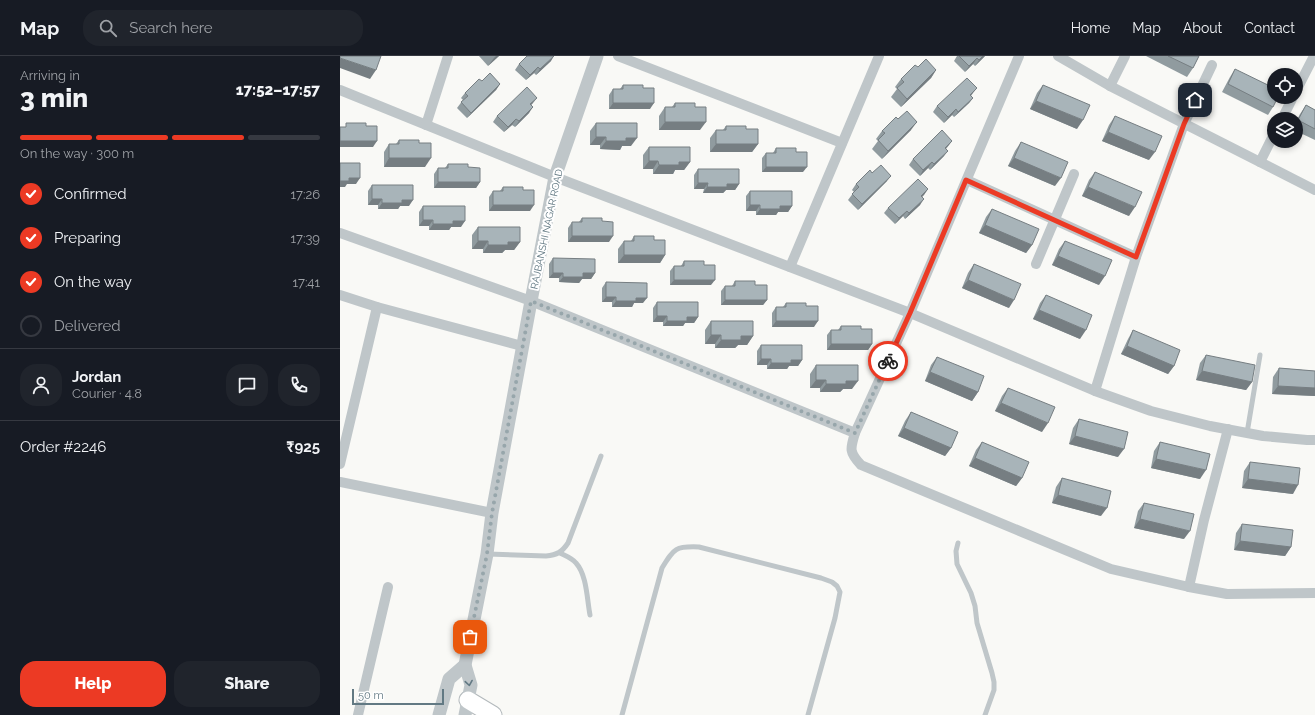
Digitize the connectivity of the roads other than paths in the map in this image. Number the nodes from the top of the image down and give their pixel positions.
1 (448, 56) edge
2 (597, 56) edge
3 (618, 56) edge
4 (879, 56) edge
5 (1018, 56) edge
6 (1058, 56) edge
7 (1125, 56) edge
8 (1314, 56) edge
9 (1212, 65) dead end
10 (1303, 77) edge
11 (1110, 86) junction
12 (340, 90) edge
13 (1184, 124) junction
14 (426, 125) junction
15 (842, 143) junction
16 (1267, 148) edge
17 (1260, 162) junction
18 (1074, 174) dead end
19 (555, 177) junction
20 (966, 180) junction
21 (1315, 190) edge
22 (1054, 220) junction
23 (340, 232) edge
24 (1136, 257) junction
25 (1036, 264) dead end
26 (790, 267) junction
27 (340, 295) edge
28 (531, 301) junction
29 (377, 307) junction
30 (910, 313) junction
31 (522, 346) junction
32 (1260, 355) dead end
33 (1095, 391) junction
34 (1228, 429) junction
35 (855, 433) junction
36 (1247, 433) junction
37 (1315, 440) edge
38 (601, 456) dead end
39 (340, 464) edge
40 (340, 482) edge
41 (492, 513) junction
42 (958, 543) dead end
43 (560, 553) junction
44 (487, 554) junction
45 (1189, 587) junction
46 (388, 588) dead end
47 (1315, 593) edge
48 (590, 615) dead end
49 (465, 665) junction
50 (467, 708) edge
51 (358, 715) edge
52 (439, 715) edge
53 (493, 715) edge
54 (622, 715) edge
55 (808, 715) edge
56 (985, 715) edge

1 - 14 street
2 - 19 street, RAJBANSHI NAGAR ROAD
3 - 15 street
4 - 15 street
5 - 20 street
6 - 11 street
7 - 11 street
8 - 10 street
9 - 13 street
11 - 13 street
12 - 14 street
13 - 17 street
13 - 24 street
14 - 19 street
15 - 26 street
16 - 17 street
17 - 21 street
18 - 22 street
19 - 26 street
19 - 28 street, RAJBANSHI NAGAR ROAD
20 - 22 street
20 - 30 street
22 - 24 street
22 - 25 street
23 - 28 street
24 - 33 street
26 - 30 street
27 - 29 street
28 - 31 street, RAJBANSHI NAGAR ROAD
28 - 35 street
29 - 31 street
29 - 39 street
30 - 33 street
30 - 35 street
31 - 41 street, RAJBANSHI NAGAR ROAD
32 - 36 lane
33 - 34 street
34 - 36 street
34 - 45 street
35 - 45 street
36 - 37 street
38 - 43 lane
40 - 41 street
41 - 44 street, RAJBANSHI NAGAR ROAD
42 - 56 lane
43 - 44 lane
43 - 48 lane
44 - 49 street, RAJBANSHI NAGAR ROAD
45 - 47 street
46 - 51 street
49 -> 50 street, RAJBANSHI NAGAR ROAD
49 - 52 street
50 - 53 highway
54 - 55 lane

